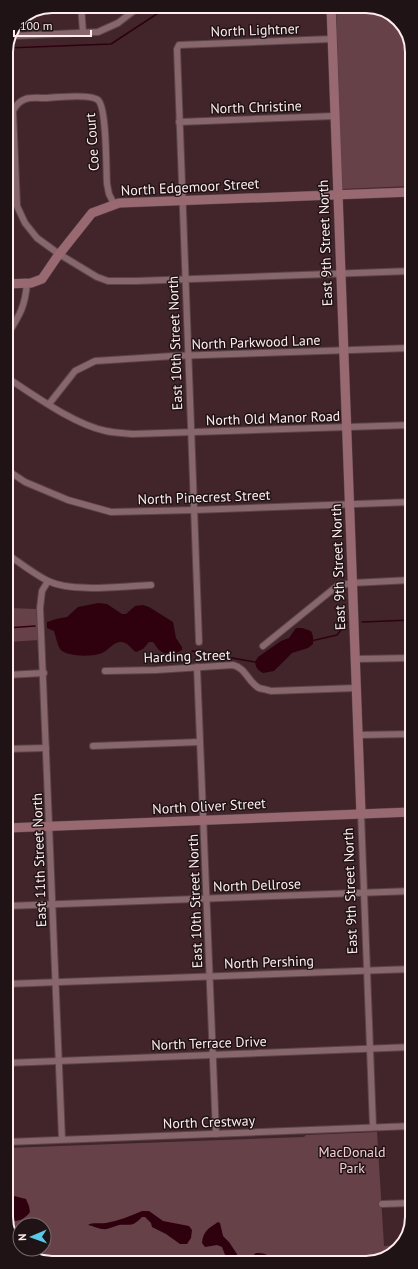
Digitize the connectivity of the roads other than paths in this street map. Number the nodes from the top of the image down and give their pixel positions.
1 (82, 13) edge
2 (131, 13) edge
3 (331, 13) edge
4 (83, 32) junction
5 (17, 36) edge
6 (332, 39) junction
7 (179, 45) joint
8 (335, 116) junction
9 (179, 122) junction
10 (405, 192) edge
11 (338, 194) junction
12 (182, 200) junction
13 (114, 204) junction
14 (59, 254) junction
15 (405, 271) edge
16 (341, 274) junction
17 (185, 280) junction
18 (27, 283) junction
19 (13, 284) edge
20 (13, 325) edge
21 (405, 348) edge
22 (344, 351) junction
23 (188, 356) junction
24 (13, 381) edge
25 (49, 404) junction
26 (405, 425) edge
27 (346, 427) junction
28 (191, 432) junction
29 (13, 474) edge
30 (405, 502) edge
31 (349, 504) junction
32 (194, 510) junction
33 (13, 558) edge
34 (405, 580) edge
35 (48, 581) junction
36 (352, 583) junction
37 (151, 585) dead end
38 (199, 642) dead end
39 (263, 646) dead end
40 (405, 658) edge
41 (355, 659) junction
42 (197, 667) junction
43 (105, 671) dead end
44 (44, 673) junction
45 (13, 675) edge
46 (356, 688) junction
47 (405, 734) edge
48 (358, 735) junction
49 (200, 742) junction
50 (93, 746) dead end
51 (46, 748) junction
52 (13, 749) edge
53 (405, 812) edge
54 (361, 814) junction
55 (203, 820) junction
56 (50, 827) junction
57 (13, 828) edge
58 (405, 891) edge
59 (364, 893) junction
60 (207, 899) junction
61 (53, 904) junction
62 (13, 906) edge
63 (405, 969) edge
64 (367, 971) junction
65 (210, 977) junction
66 (56, 982) junction
67 (13, 984) edge
68 (405, 1047) edge
69 (370, 1049) junction
70 (213, 1055) junction
71 (59, 1060) junction
72 (13, 1063) edge
73 (405, 1126) edge
74 (373, 1127) junction
75 (216, 1134) junction
76 (62, 1140) junction
77 (13, 1142) edge
78 (405, 1203) edge
79 (382, 1204) dead end

1 - 4 street
2 - 4 street
3 - 6 street, East 9th Street North
4 - 5 street
6 - 7 street, North Lightner
6 - 8 street, East 9th Street North
7 - 9 street, East 10th Street North
8 - 9 street, North Christine
8 - 11 street, East 9th Street North
9 - 12 street, East 10th Street North
10 - 11 street, North Edgemoor Street
11 - 12 street, North Edgemoor Street
11 - 16 street, East 9th Street North
12 - 13 street, North Edgemoor Street
12 - 17 street, East 10th Street North
13 - 14 street, North Edgemoor Street
13 - 14 street, Coe Court
14 - 17 street
14 - 18 street, North Edgemoor Street
15 - 16 street
16 - 17 street
16 - 22 street, East 9th Street North
17 - 23 street, East 10th Street North
18 - 19 street, North Edgemoor Street
18 - 20 street
21 - 22 street, North Parkwood Lane
22 - 23 street, North Parkwood Lane
22 - 27 street, East 9th Street North
23 - 25 street, North Parkwood Lane
23 - 28 street, East 10th Street North
24 - 25 street, North Old Manor Road
25 - 28 street, North Old Manor Road
26 - 27 street, North Old Manor Road
27 - 28 street, North Old Manor Road
27 - 31 street, East 9th Street North
28 - 32 street, East 10th Street North
29 - 32 street, North Pinecrest Street
30 - 31 street, North Pinecrest Street
31 - 32 street, North Pinecrest Street
31 - 36 street, East 9th Street North
32 - 38 street, East 10th Street North
33 - 35 street
34 - 36 street
35 - 37 street
35 - 44 street, East 11th Street North
36 - 39 street
36 - 41 street, East 9th Street North
40 - 41 street
41 - 46 street, East 9th Street North
42 - 43 street, Harding Street
42 - 46 street, Harding Street
42 - 49 street, East 10th Street North
44 - 45 street
44 - 51 street, East 11th Street North
46 - 48 street, East 9th Street North
47 - 48 street
48 - 54 street, East 9th Street North
49 - 50 street
49 - 55 street, East 10th Street North
51 - 52 street
51 - 56 street, East 11th Street North
53 - 54 street, North Oliver Street
54 - 55 street, North Oliver Street
54 - 59 street, East 9th Street North
55 - 56 street, North Oliver Street
55 - 60 street, East 10th Street North
56 - 57 street, North Oliver Street
56 - 61 street, East 11th Street North
58 - 59 street, North Dellrose
59 - 60 street, North Dellrose
59 - 64 street, East 9th Street North
60 - 61 street, North Dellrose
60 - 65 street, East 10th Street North
61 - 62 street, North Dellrose
61 - 66 street, East 11th Street North
63 - 64 street, North Pershing
64 - 65 street, North Pershing
64 - 69 street, East 9th Street North
65 - 66 street, North Pershing
65 - 70 street, East 10th Street North
66 - 67 street, North Pershing
66 - 71 street, East 11th Street North
68 - 69 street, North Terrace Drive
69 - 70 street, North Terrace Drive
69 - 74 street, East 9th Street North
70 - 71 street, North Terrace Drive
70 - 75 street, East 10th Street North
71 - 72 street, North Terrace Drive
71 - 76 street, East 11th Street North
73 - 74 street, North Crestway
74 - 75 street, North Crestway
75 - 76 street, North Crestway
76 - 77 street, North Crestway
78 - 79 street

